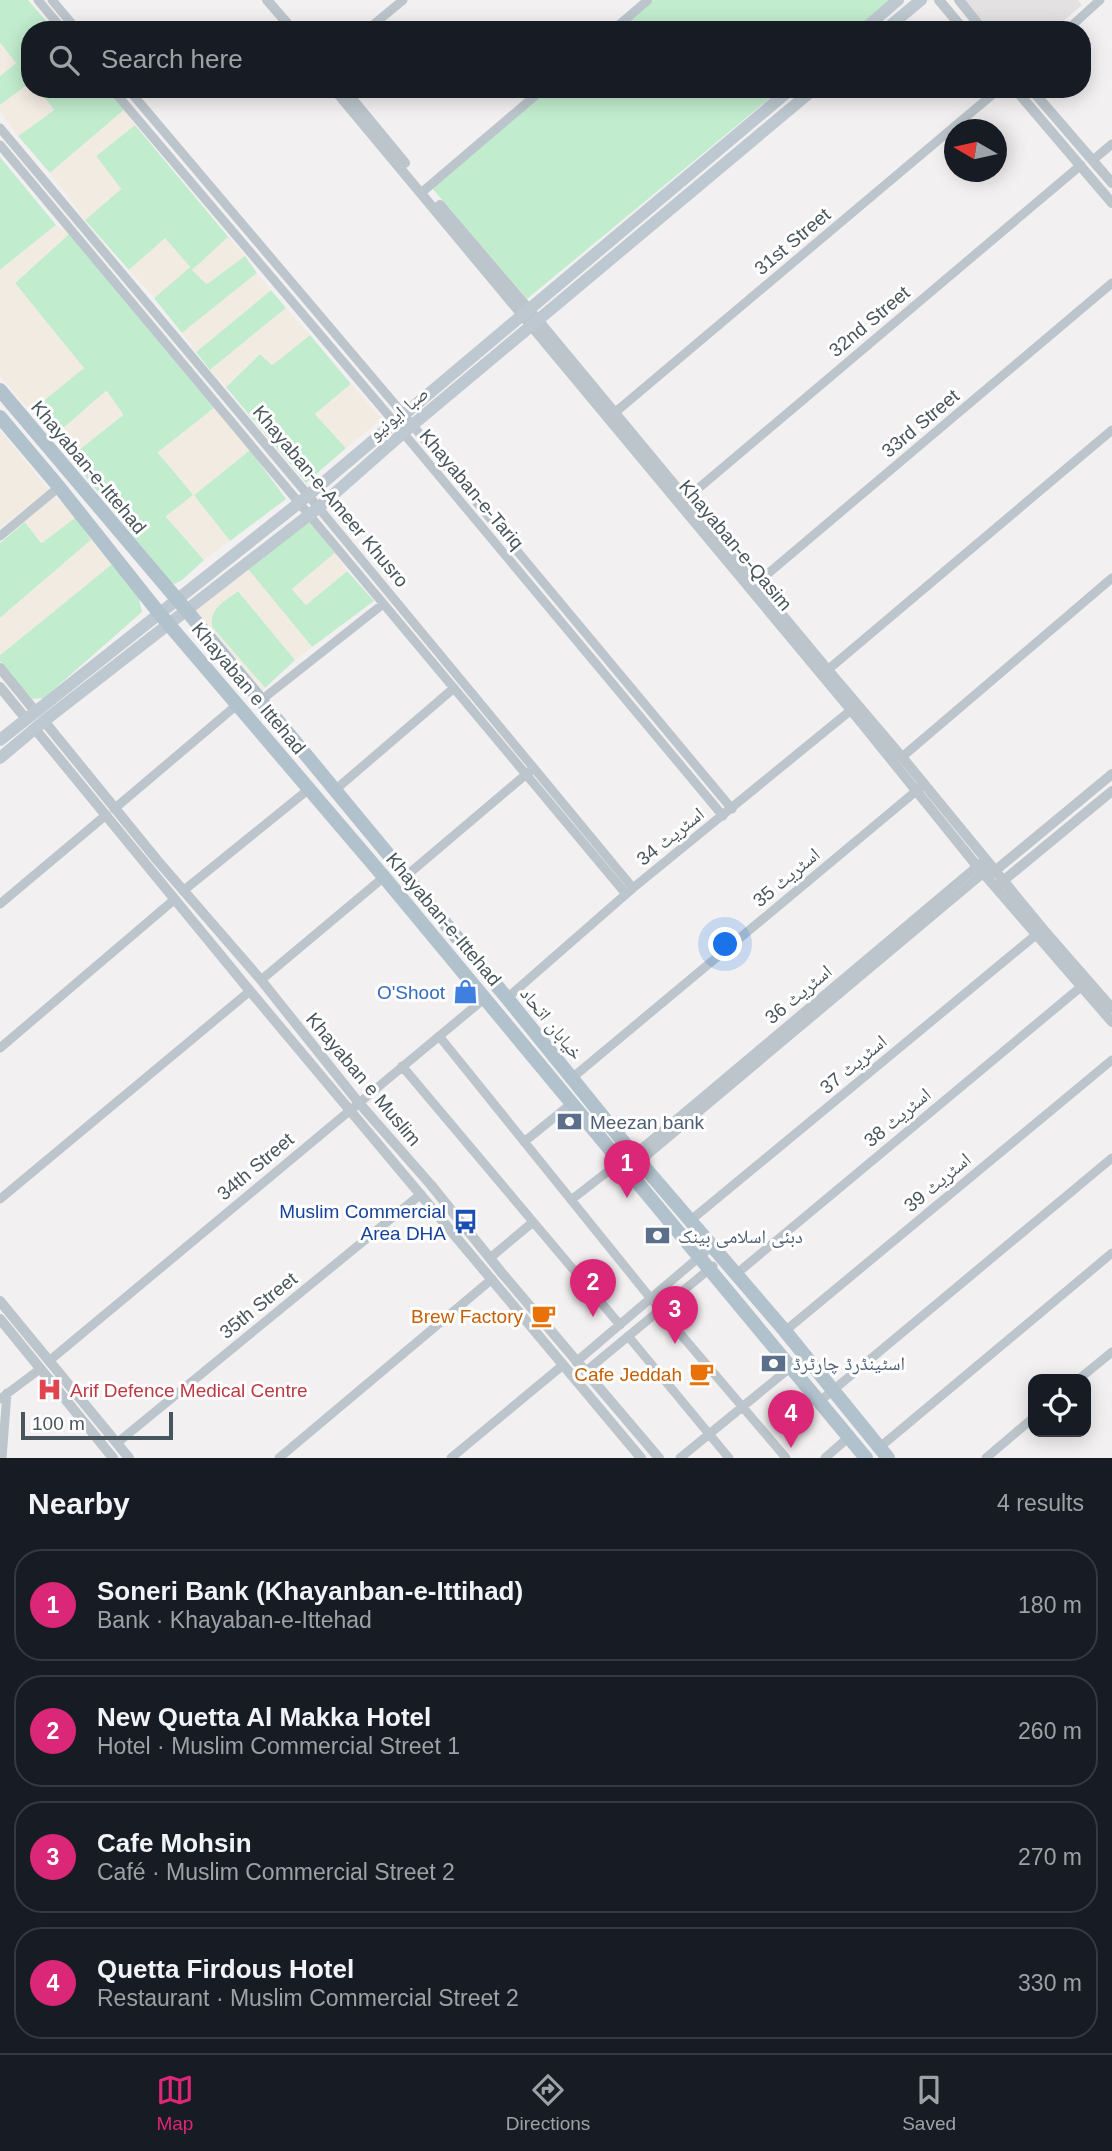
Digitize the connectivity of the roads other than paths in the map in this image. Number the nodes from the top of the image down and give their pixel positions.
1 (38, 0) edge
2 (52, 0) edge
3 (259, 0) edge
4 (267, 0) edge
5 (403, 0) edge
6 (648, 0) edge
7 (898, 0) edge
8 (921, 0) edge
9 (939, 0) edge
10 (959, 0) edge
11 (1100, 0) edge
12 (56, 21) edge
13 (70, 21) edge
14 (276, 21) edge
15 (285, 21) edge
16 (378, 21) edge
17 (624, 21) edge
18 (874, 21) edge
19 (896, 21) edge
20 (956, 21) edge
21 (976, 21) edge
22 (1077, 21) edge
23 (120, 98) edge
24 (135, 98) edge
25 (342, 98) edge
26 (351, 98) edge
27 (532, 98) edge
28 (781, 98) edge
29 (803, 98) edge
30 (988, 98) edge
31 (1023, 98) edge
32 (1039, 98) edge
33 (155, 122) junction
34 (0, 128) edge
35 (145, 129) junction
36 (168, 137) junction
37 (158, 144) junction
38 (1112, 144) edge
39 (0, 145) edge
40 (1093, 160) junction
41 (1081, 165) junction
42 (1112, 183) edge
43 (423, 191) junction
44 (1112, 202) edge
45 (95, 251) junction
46 (1112, 283) edge
47 (525, 312) junction
48 (535, 323) junction
49 (0, 390) edge
50 (611, 416) junction
51 (0, 417) edge
52 (403, 424) junction
53 (1112, 430) edge
54 (60, 487) junction
55 (303, 499) junction
56 (683, 502) junction
57 (313, 511) junction
58 (0, 536) edge
59 (1112, 578) edge
60 (753, 586) junction
61 (176, 600) junction
62 (383, 604) junction
63 (187, 611) junction
64 (159, 613) junction
65 (170, 625) junction
66 (0, 668) edge
67 (825, 672) junction
68 (0, 687) edge
69 (454, 688) junction
70 (260, 701) junction
71 (238, 705) junction
72 (854, 708) junction
73 (35, 720) junction
74 (504, 730) junction
75 (496, 737) junction
76 (0, 740) edge
77 (902, 757) junction
78 (0, 758) edge
79 (530, 771) junction
80 (1112, 774) edge
81 (921, 787) junction
82 (309, 789) junction
83 (335, 790) junction
84 (1112, 791) edge
85 (732, 808) junction
86 (110, 812) junction
87 (723, 816) junction
88 (986, 869) junction
89 (406, 876) junction
90 (384, 877) junction
91 (1000, 883) junction
92 (630, 891) junction
93 (179, 895) junction
94 (0, 904) edge
95 (1037, 934) junction
96 (222, 936) junction
97 (212, 944) junction
98 (261, 980) junction
99 (1082, 986) junction
100 (250, 991) junction
101 (485, 998) junction
102 (507, 998) junction
103 (1110, 1002) edge
104 (1112, 1022) edge
105 (439, 1036) junction
106 (306, 1037) junction
107 (295, 1045) junction
108 (0, 1048) edge
109 (1112, 1060) edge
110 (402, 1066) junction
111 (572, 1078) junction
112 (572, 1103) junction
113 (354, 1106) junction
114 (524, 1142) junction
115 (637, 1158) junction
116 (1112, 1158) edge
117 (620, 1162) junction
118 (421, 1194) junction
119 (0, 1199) edge
120 (571, 1200) junction
121 (459, 1220) junction
122 (691, 1220) junction
123 (533, 1222) junction
124 (450, 1228) junction
125 (712, 1246) junction
126 (1112, 1253) edge
127 (489, 1258) junction
128 (699, 1258) junction
129 (722, 1258) junction
130 (709, 1270) junction
131 (735, 1275) junction
132 (492, 1279) junction
133 (651, 1299) junction
134 (0, 1301) edge
135 (660, 1310) junction
136 (0, 1319) edge
137 (537, 1324) junction
138 (620, 1325) junction
139 (785, 1331) junction
140 (628, 1336) junction
141 (1112, 1352) edge
142 (576, 1362) junction
143 (44, 1365) junction
144 (562, 1365) junction
145 (790, 1367) junction
146 (585, 1372) junction
147 (1085, 1374) edge
148 (833, 1391) junction
149 (4, 1396) edge
150 (820, 1401) junction
151 (76, 1403) junction
152 (743, 1407) junction
153 (626, 1419) junction
154 (1028, 1422) edge
155 (616, 1428) junction
156 (709, 1435) junction
157 (849, 1437) junction
158 (117, 1443) junction
159 (884, 1453) edge
160 (636, 1456) edge
161 (2, 1458) edge
162 (113, 1458) edge
163 (129, 1458) edge
164 (279, 1458) edge
165 (451, 1458) edge
166 (659, 1458) edge
167 (680, 1458) edge
168 (729, 1458) edge
169 (786, 1458) edge
170 (825, 1458) edge
171 (866, 1458) edge
172 (986, 1458) edge

1 - 12 street
2 - 13 street
3 - 14 street
4 - 15 street
5 - 16 street
6 - 17 street
7 - 18 main road
8 - 19 main road
9 - 20 street
10 - 21 street
11 - 22 street
23 - 35 street, Khayaban-e-Tariq
24 - 33 street, Khayaban-e-Tariq
25 - 43 street, Khayaban-e-Qasim
26 - 43 street, Khayaban-e-Qasim
27 - 43 street
28 - 47 main road, صبا ایونیو
29 - 48 main road, صبا ایونیو
30 - 50 street, 31st Street
31 - 41 street
32 - 40 street
33 - 35 street
33 - 36 street, Khayaban-e-Tariq
34 - 45 street, Khayaban-e-Ameer Khusro
35 - 37 street, Khayaban-e-Tariq
36 - 37 street
36 - 52 street, Khayaban-e-Tariq
37 - 52 street, Khayaban-e-Tariq
38 - 40 street
39 - 45 street, Khayaban-e-Ameer Khusro
40 - 42 street
41 - 44 street
41 - 56 street, 32nd Street
43 - 47 street, Khayaban-e-Qasim
45 - 55 street, Khayaban-e-Ameer Khusro
46 - 60 street, 33rd Street
47 - 48 street, Khayaban-e-Qasim
47 - 52 main road, صبا ایونیو
48 - 50 street, Khayaban-e-Qasim
48 - 52 main road, صبا ایونیو
49 - 61 main road, Khayaban-e-Ittehad
50 - 56 street, Khayaban-e-Qasim
51 - 54 main road, Khayaban-e-Ittehad
52 - 55 main road, صبا ایونیو
52 - 57 main road, صبا ایونیو
52 - 85 street, Khayaban-e-Tariq
52 - 87 street, Khayaban-e-Tariq
53 - 67 street
54 - 58 street
54 - 64 main road, Khayaban-e-Ittehad
55 - 57 street, Khayaban-e-Ameer Khusro
55 - 61 main road, صبا ایونیو
56 - 60 street, Khayaban-e-Qasim
57 - 62 street, Khayaban-e-Ameer Khusro
57 - 63 main road, صبا ایونیو
57 - 74 street, Khayaban-e-Ameer Khusro
59 - 77 street
60 - 67 street, Khayaban-e-Qasim
61 - 63 main road, Khayaban e Ittehad
61 - 64 main road, صبا ایونیو
62 - 69 street, Khayaban-e-Ameer Khusro
62 - 70 street
63 - 65 main road, صبا ایونیو
63 - 70 main road, خیابان اتحاد
64 - 65 main road, Khayaban e Ittehad
64 - 73 main road, صبا ایونیو
65 - 71 main road, Khayaban e Ittehad
65 - 73 main road, صبا ایونیو
66 - 73 street, Khayaban e Muslim
67 - 72 street, Khayaban-e-Qasim
68 - 73 street, Khayaban e Muslim
69 - 75 street, Khayaban-e-Ameer Khusro
69 - 83 street
70 - 83 main road, خیابان اتحاد
71 - 82 main road, Khayaban e Ittehad
71 - 86 street
72 - 77 street, Khayaban-e-Qasim
72 - 81 street, Khayaban-e-Qasim
72 - 85 street, اسٹریٹ 34
73 - 76 main road, صبا ایونیو
73 - 78 main road, صبا ایونیو
73 - 86 street, Khayaban e Muslim
74 - 75 street
74 - 79 street, Khayaban-e-Ameer Khusro
75 - 79 street, Khayaban-e-Ameer Khusro
77 - 81 street, Khayaban-e-Qasim
79 - 89 street
79 - 92 street, Khayaban-e-Ameer Khusro
80 - 88 street, اسٹریٹ 36
81 - 88 street, Khayaban-e-Qasim
81 - 111 street, اسٹریٹ 35
82 - 90 main road, Khayaban-e-Ittehad
82 - 93 street
83 - 89 main road, خیابان اتحاد
84 - 91 street
85 - 87 street, اسٹریٹ 34
86 - 93 street, Khayaban e Muslim
86 - 94 street
87 - 92 street, اسٹریٹ 34
88 - 91 street, Khayaban-e-Qasim
88 - 115 street, اسٹریٹ 36
89 - 102 main road, خیابان اتحاد
90 - 98 street
90 - 101 main road, Khayaban-e-Ittehad
91 - 95 street, Khayaban-e-Qasim
91 - 103 street, Khayaban-e-Qasim
92 - 102 street, اسٹریٹ 34
93 - 96 street, Khayaban e Muslim
93 - 97 street, Khayaban e Muslim
93 - 108 street
95 - 99 street, Khayaban-e-Qasim
95 - 122 street, اسٹریٹ 37
96 - 97 street
96 - 98 street, Khayaban e Muslim
97 - 100 street, Khayaban e Muslim
98 - 106 street, Khayaban e Muslim
99 - 104 street, Khayaban-e-Qasim
99 - 131 street, اسٹریٹ 38
100 - 107 street, Khayaban e Muslim
100 - 119 street
101 - 105 street, 34th Street
101 - 112 main road, Khayaban-e-Ittehad
102 - 111 main road, خیابان اتحاد
105 - 110 street, 34th Street
105 - 114 street
106 - 107 street
106 - 113 street, Khayaban e Muslim
107 - 113 street, Khayaban e Muslim
109 - 139 street, اسٹریٹ 39
110 - 113 street, 34th Street
110 - 123 street
111 - 115 main road, خیابان اتحاد
112 - 114 street
112 - 117 main road, Khayaban-e-Ittehad
113 - 118 street, Khayaban e Muslim
113 - 121 street, Khayaban e Muslim
113 - 143 street, 34th Street
114 - 120 street
115 - 122 main road, خیابان اتحاد
116 - 148 street
117 - 120 street
117 - 128 main road, Khayaban-e-Ittehad
118 - 124 street, Khayaban e Muslim
118 - 158 street, 35th Street
120 - 133 street
121 - 124 street
121 - 127 street, Khayaban e Muslim
122 - 125 main road, خیابان اتحاد
123 - 127 street
123 - 138 street
124 - 132 street, Khayaban e Muslim
125 - 128 street
125 - 129 main road, خیابان اتحاد
126 - 159 street
127 - 137 street, Khayaban e Muslim
128 - 130 main road, Khayaban-e-Ittehad
128 - 133 street
129 - 130 street
129 - 131 main road, خیابان اتحاد
130 - 135 street
130 - 145 main road
131 - 139 main road, خیابان اتحاد
132 - 137 street, Khayaban e Muslim
132 - 164 street
133 - 135 street
133 - 138 street
134 - 143 street
135 - 140 street
135 - 152 street
136 - 143 street
137 - 142 street, Khayaban e Muslim
137 - 144 street, Khayaban e Muslim
138 - 142 street
139 - 148 main road, خیابان اتحاد
140 - 146 street
140 - 156 street
141 - 147 street
142 - 146 street, Khayaban e Muslim
143 - 149 street, 34th Street
143 - 151 street
144 - 155 street, Khayaban e Muslim
144 - 165 street
145 - 150 main road
145 - 152 street
146 - 153 street, Khayaban e Muslim
148 - 150 street
148 - 159 main road, خیابان اتحاد
149 - 161 street
150 - 157 main road
151 - 158 street
151 - 162 street
152 - 156 street
152 - 169 street
153 - 155 street
153 - 166 street, Khayaban e Muslim
154 - 172 street
155 - 160 street, Khayaban e Muslim
156 - 167 street
156 - 168 street
157 - 170 street
157 - 171 main road
158 - 163 street

